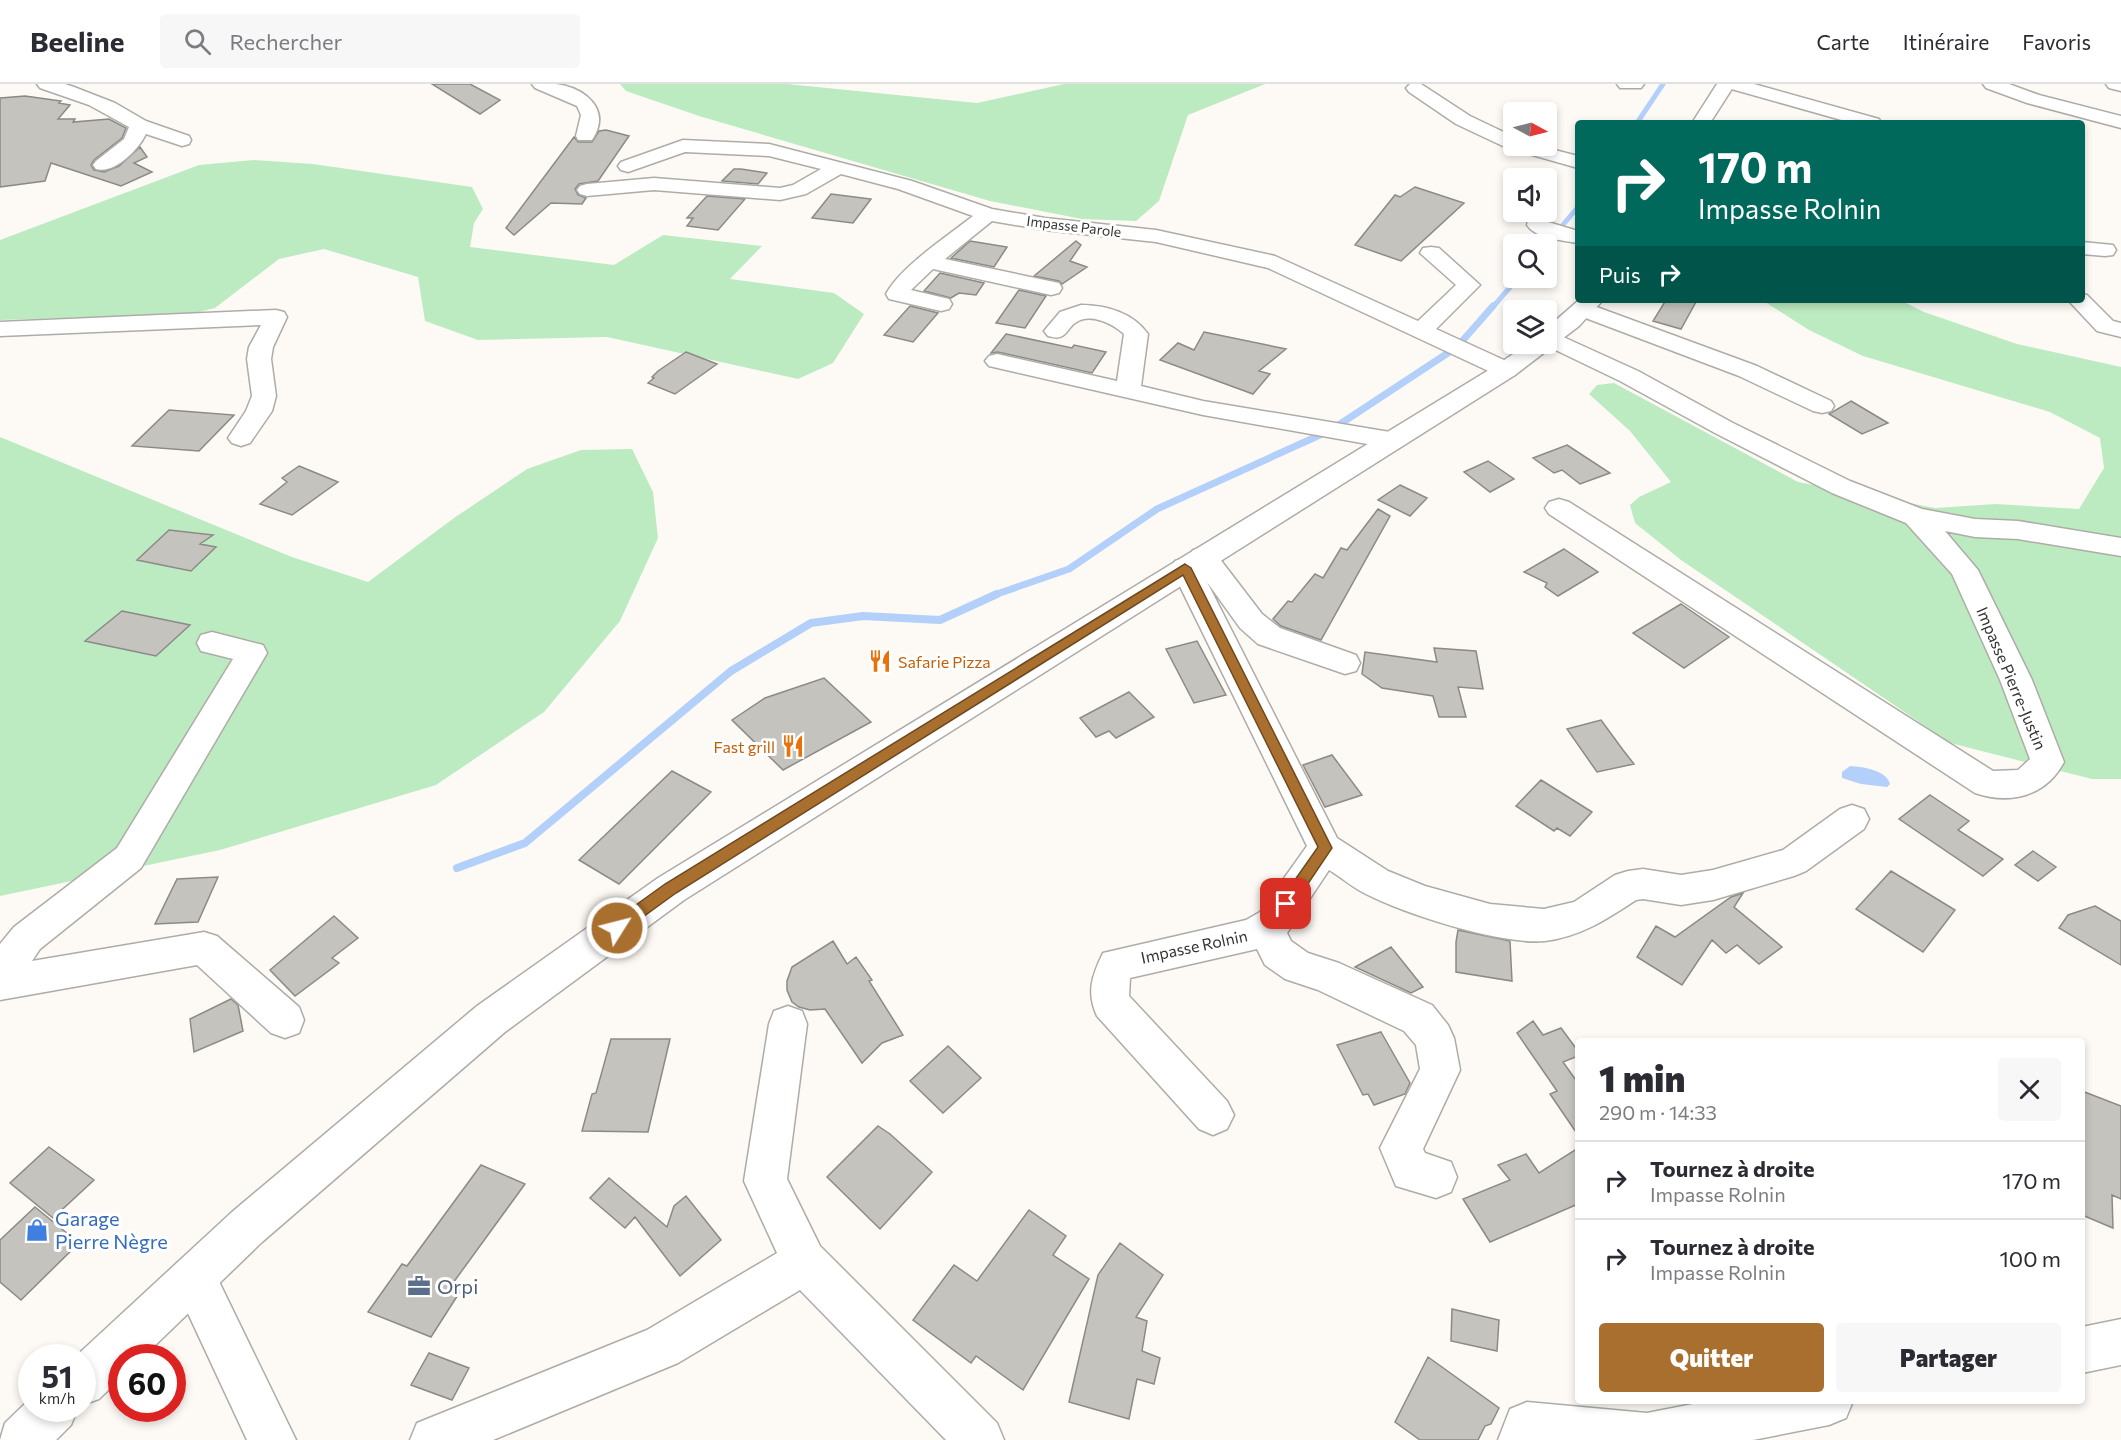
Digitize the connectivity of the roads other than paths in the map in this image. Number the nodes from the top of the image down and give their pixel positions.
1 (46, 84) edge
2 (541, 84) edge
3 (1626, 84) edge
4 (1635, 84) edge
5 (1726, 84) edge
6 (1734, 84) edge
7 (1992, 84) edge
8 (2115, 84) edge
9 (2121, 86) edge
10 (1415, 88) dead end
11 (1703, 120) edge
12 (1861, 120) edge
13 (2121, 122) edge
14 (139, 125) junction
15 (585, 135) dead end
16 (1503, 139) edge
17 (182, 140) dead end
18 (1556, 156) edge
19 (1575, 161) edge
20 (103, 165) dead end
21 (628, 166) dead end
22 (840, 167) junction
23 (587, 190) dead end
24 (988, 214) junction
25 (1538, 222) edge
26 (1565, 235) edge
27 (2085, 248) edge
28 (2104, 250) dead end
29 (1431, 253) dead end
30 (928, 262) junction
31 (1051, 288) dead end
32 (2082, 303) edge
33 (940, 304) dead end
34 (1588, 304) edge
35 (0, 329) edge
36 (2121, 330) edge
37 (1056, 331) dead end
38 (1557, 331) edge
39 (1438, 333) junction
40 (1557, 346) edge
41 (1528, 354) edge
42 (997, 361) dead end
43 (1506, 370) junction
44 (1128, 391) junction
45 (1822, 406) dead end
46 (241, 438) dead end
47 (1390, 440) junction
48 (1558, 508) dead end
49 (1916, 517) junction
50 (2121, 547) edge
51 (1194, 563) junction
52 (212, 643) dead end
53 (1346, 663) dead end
54 (1852, 819) dead end
55 (1325, 848) junction
56 (1266, 927) junction
57 (0, 974) edge
58 (0, 983) edge
59 (285, 1020) dead end
60 (788, 1024) dead end
61 (1213, 1115) dead end
62 (1436, 1177) dead end
63 (804, 1262) junction
64 (194, 1279) junction
65 (2121, 1342) edge
66 (2085, 1349) edge
67 (96, 1369) edge
68 (1814, 1404) edge
69 (38, 1422) edge
70 (0, 1434) edge
71 (272, 1440) edge
72 (434, 1440) edge
73 (980, 1440) edge
74 (1522, 1440) edge

1 - 14 street
2 - 15 street
3 - 4 street
5 - 11 street
6 - 12 street
7 - 13 street
8 - 9 street
10 - 16 street
14 - 17 street
14 - 20 street
18 - 19 street
21 - 22 street, Impasse Parole
22 - 23 street
22 - 24 street, Impasse Parole
24 - 30 street
24 - 39 street, Impasse Parole
25 - 26 street
27 - 28 street
29 - 39 street
30 - 31 street
30 - 33 street
32 - 36 street
34 - 38 street
34 - 45 street
35 - 46 street
37 - 44 street
39 - 43 street, Impasse Parole
40 - 49 street, Impasse Pierre-Justin
41 - 43 street
42 - 44 street
43 - 47 street
44 - 47 street
47 - 51 street
48 - 49 street, Impasse Pierre-Justin
49 - 50 street
51 - 53 street
51 - 55 street
51 - 64 street
52 - 57 street
54 - 55 street
55 - 56 street, Impasse Rolnin
56 - 61 street, Impasse Rolnin
56 - 62 street
58 - 59 street
60 - 63 street
63 - 72 street
63 - 73 street
64 - 67 street
64 - 71 street
65 - 66 street
68 - 74 street
69 - 70 street

